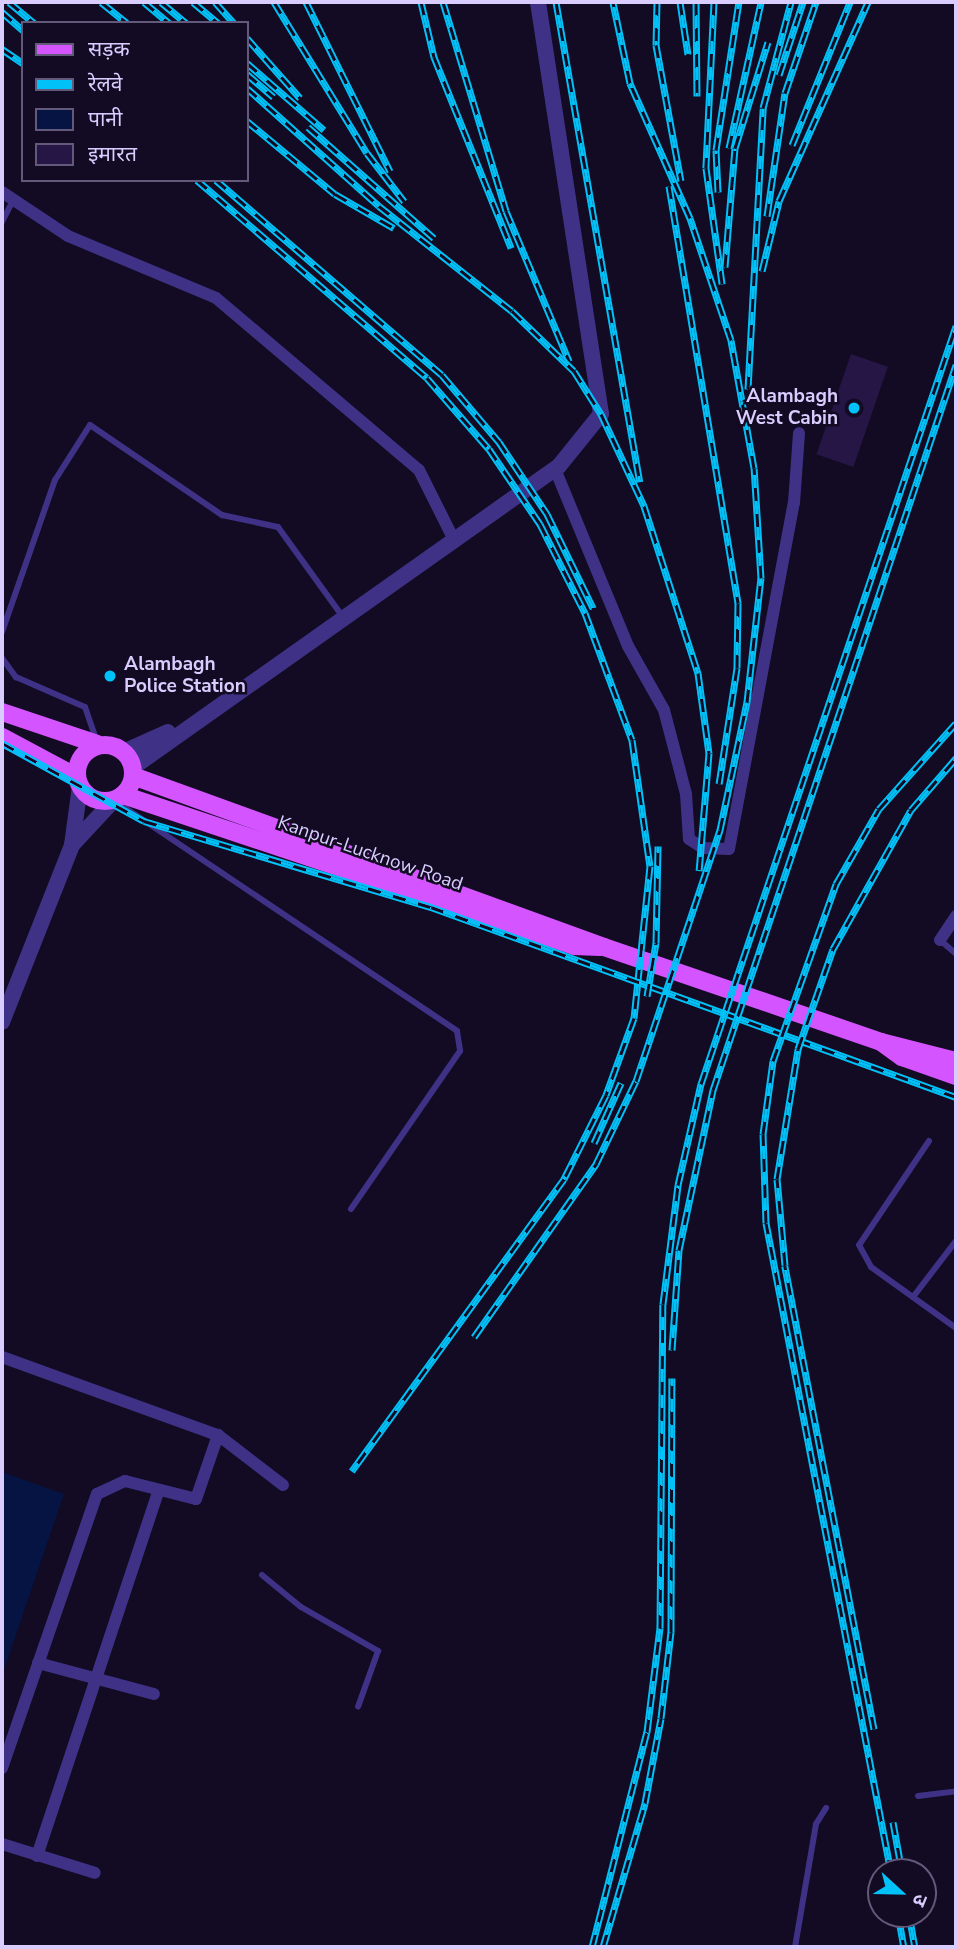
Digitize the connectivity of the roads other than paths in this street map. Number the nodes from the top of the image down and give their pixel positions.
1 (538, 2) edge
2 (7, 196) edge
3 (2, 222) edge
4 (799, 433) dead end
5 (555, 469) junction
6 (454, 540) junction
7 (344, 617) junction
8 (2, 632) edge
9 (2, 657) edge
10 (2, 712) edge
11 (2, 737) edge
12 (97, 744) junction
13 (130, 765) junction
14 (78, 781) junction
15 (118, 797) junction
16 (143, 824) junction
17 (72, 845) junction
18 (956, 916) edge
19 (940, 940) joint
20 (604, 947) junction
21 (956, 954) edge
22 (2, 1022) edge
23 (881, 1042) junction
24 (956, 1060) edge
25 (956, 1076) edge
26 (929, 1141) dead end
27 (351, 1209) dead end
28 (956, 1241) edge
29 (913, 1297) junction
30 (955, 1324) edge
31 (2, 1357) edge
32 (218, 1435) junction
33 (283, 1485) dead end
34 (158, 1492) junction
35 (262, 1575) dead end
36 (38, 1663) junction
37 (95, 1682) junction
38 (153, 1694) dead end
39 (358, 1707) dead end
40 (2, 1768) edge
41 (956, 1790) edge
42 (918, 1796) dead end
43 (826, 1808) dead end
44 (2, 1844) edge
45 (37, 1856) junction
46 (95, 1873) dead end
47 (795, 1947) edge

1 - 5 street
2 - 3 lane
2 - 6 street
4 - 5 street
5 - 6 street
6 - 7 street
7 - 8 lane
7 - 13 street
9 - 12 lane
10 - 12 main road, Kanpur-Lucknow Road
11 - 14 main road, Kanpur-Lucknow Road
12 - 13 main road, Kanpur-Lucknow Road
12 - 14 main road
13 - 15 main road
13 - 20 main road, Kanpur-Lucknow Road
14 - 15 main road, Kanpur-Lucknow Road
14 - 17 street
15 - 16 lane
15 - 16 lane
15 - 17 street
15 - 20 main road, Kanpur-Lucknow Road
16 - 27 lane
17 - 22 street
18 - 19 street
19 - 21 lane
20 - 23 main road, Kanpur-Lucknow Road
23 - 24 main road
23 - 25 main road
26 - 29 lane
28 - 29 lane
29 - 30 lane
31 - 32 street
32 - 33 street
32 - 34 street
34 - 36 street
34 - 37 street
35 - 39 lane
36 - 37 street
36 - 40 street
37 - 38 street
37 - 45 street
41 - 42 lane
43 - 47 lane
44 - 45 street
45 - 46 street

